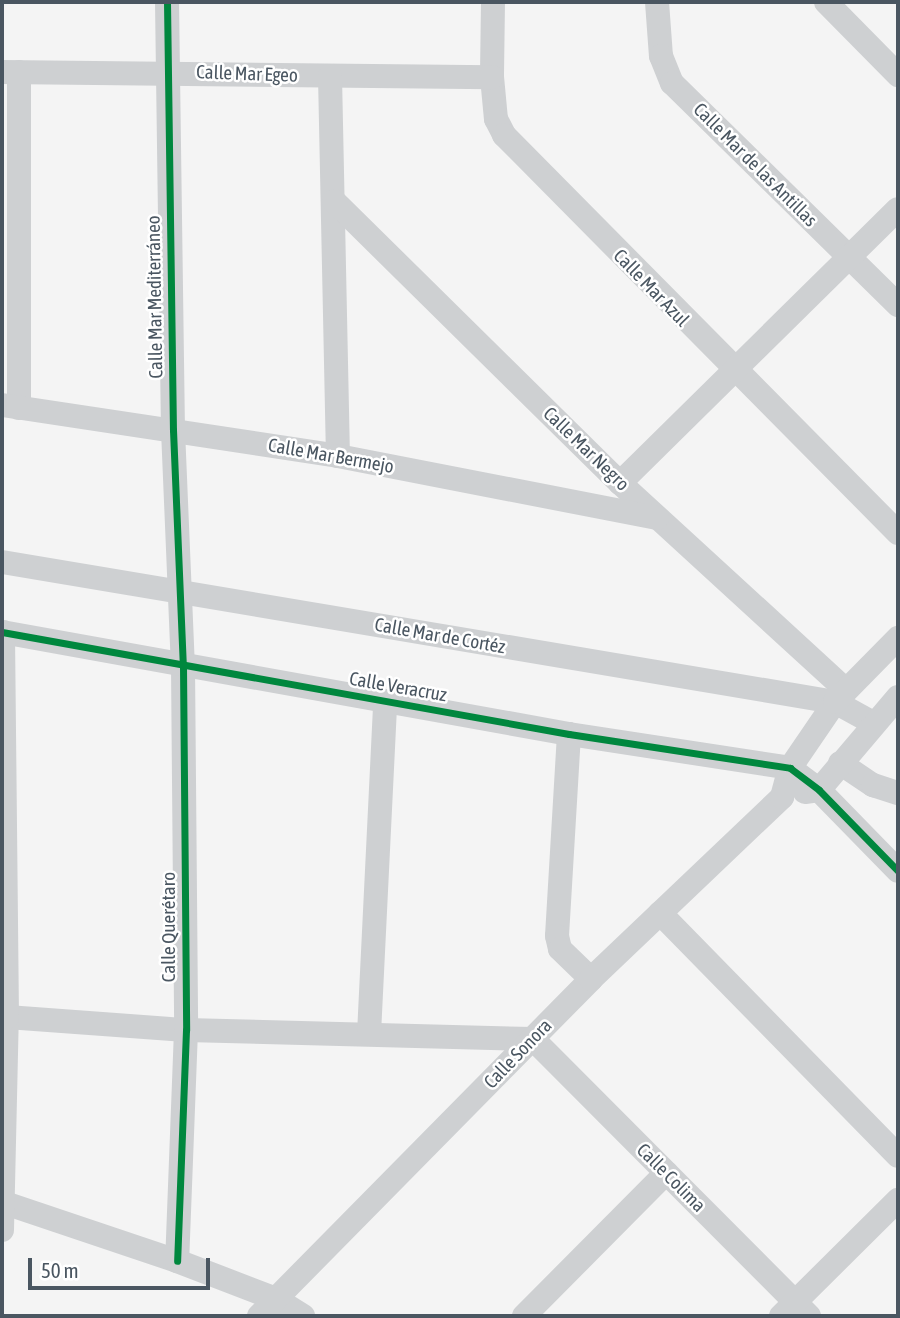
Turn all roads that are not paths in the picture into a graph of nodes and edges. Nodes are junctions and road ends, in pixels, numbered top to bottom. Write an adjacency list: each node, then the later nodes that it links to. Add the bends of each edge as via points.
1 (167, 2): 5 (street, Calle Mar Mediterráneo)
2 (493, 2): 9 (street, Calle Mar Azul)
3 (657, 2): 12 (street, Calle Mar de las Antillas, via 661,56 672,83)
4 (826, 2): 7 (street)
5 (166, 71): 6 (street, Calle Mar Egeo); 8 (street, Calle Mar Egeo); 16 (street, Calle Mar Mediterráneo)
6 (10, 72): 15 (street)
7 (898, 75)
8 (330, 76): 9 (street, Calle Mar Egeo); 10 (street)
9 (492, 77): 14 (street, Calle Mar Azul, via 496,119 512,145)
10 (334, 201): 17 (street); 18 (street, Calle Mar Negro)
11 (898, 209): 12 (street)
12 (850, 258): 13 (street, Calle Mar de las Antillas); 14 (street)
13 (898, 306)
14 (735, 373): 18 (street); 20 (street, Calle Mar Azul)
15 (10, 406): 16 (street, Calle Mar Bermejo)
16 (173, 429): 17 (street, Calle Mar Bermejo); 22 (street, Calle Mar Mediterráneo)
17 (338, 456): 19 (street, Calle Mar Bermejo)
18 (621, 483): 19 (street, Calle Mar Negro)
19 (658, 518): 26 (street, Calle Mar Negro)
20 (898, 533)
21 (2, 562): 22 (street, Calle Mar de Cortéz)
22 (181, 592): 25 (street, Calle Querétaro); 26 (street, Calle Mar de Cortéz)
23 (3, 632): 25 (street, Calle Veracruz); 39 (street)
24 (898, 638): 26 (street)
25 (183, 666): 28 (street, Calle Veracruz); 40 (street, Calle Querétaro)
26 (841, 696): 29 (street, Calle Mar de Cortéz); 32 (street)
27 (898, 698): 29 (street)
28 (385, 701): 30 (street, Calle Veracruz); 41 (street)
29 (873, 723): 31 (street)
30 (569, 734): 32 (street, Calle Veracruz); 38 (street, via 556,936 561,949)
31 (840, 763): 33 (street); 34 (street, via 873,785)
32 (790, 768): 33 (street); 35 (street)
33 (819, 790): 35 (street); 36 (street)
34 (898, 793)
35 (782, 797): 37 (street, Calle Sonora)
36 (898, 871)
37 (660, 913): 38 (street, Calle Sonora); 43 (street)
38 (591, 979): 42 (street, Calle Sonora)
39 (7, 1017): 40 (street); 46 (street)
40 (186, 1030): 41 (street); 48 (street, Calle Querétaro)
41 (369, 1034): 42 (street)
42 (533, 1039): 44 (street, Calle Colima); 49 (street, Calle Sonora)
43 (898, 1156)
44 (666, 1174): 50 (street, Calle Colima); 52 (street)
45 (898, 1200): 50 (street)
46 (3, 1203): 47 (street); 48 (street)
47 (2, 1230)
48 (177, 1261): 49 (street)
49 (267, 1308): 51 (street)
50 (795, 1311)
51 (303, 1316)
52 (524, 1316)

